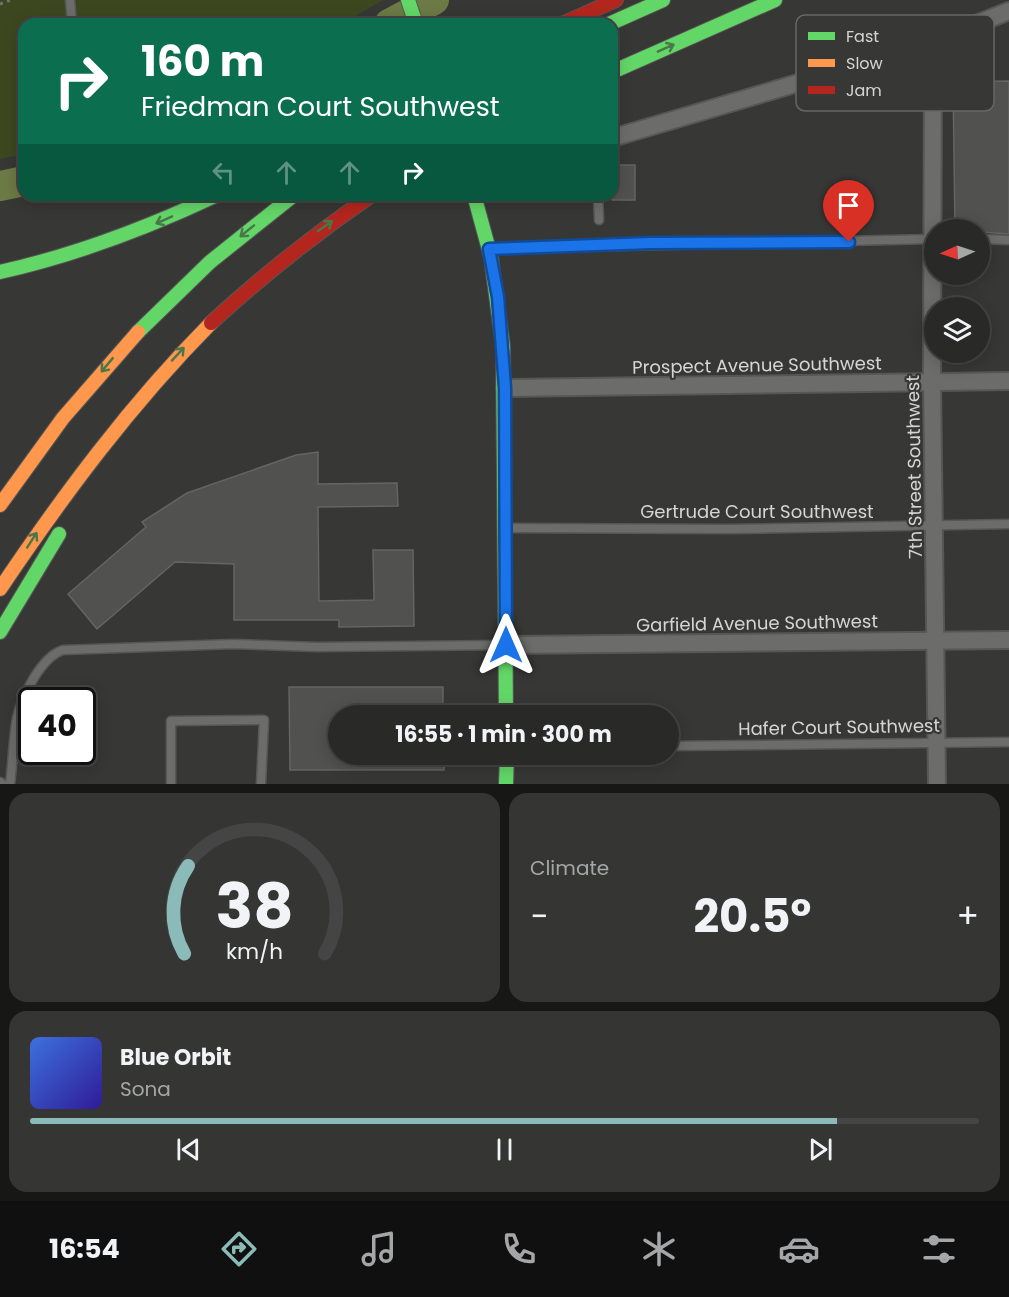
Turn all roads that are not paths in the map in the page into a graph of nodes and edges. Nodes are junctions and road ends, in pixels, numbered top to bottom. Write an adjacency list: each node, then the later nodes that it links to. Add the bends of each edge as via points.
1 (70, 0): 8 (lane)
2 (408, 0): 9 (main road)
3 (616, 0): 10 (main road)
4 (663, 0): 11 (main road)
5 (776, 0): 12 (main road, one-way to 5)
6 (1009, 11): 7 (street)
7 (994, 17)
8 (72, 18)
9 (414, 18)
10 (576, 18)
11 (618, 20)
12 (618, 69)
13 (796, 83): 15 (street)
14 (933, 111): 21 (street, 7th Street Southwest)
15 (618, 136)
16 (203, 201): 27 (main road, one-way to 27, via 85,252)
17 (286, 201): 33 (main road, one-way to 33, via 211,261 148,319 64,416)
18 (363, 201): 32 (main road, one-way to 18, via 162,371 236,297 302,243)
19 (476, 201): 26 (main road)
20 (598, 201): 22 (lane)
21 (933, 219)
22 (599, 220)
23 (924, 239): 26 (lane)
24 (990, 239): 25 (lane)
25 (1009, 240)
26 (489, 249): 31 (main road, via 498,297)
27 (0, 272)
28 (933, 285): 29 (street, 7th Street Southwest)
29 (932, 381): 30 (street, Prospect Avenue Southwest); 31 (street, Prospect Avenue Southwest); 35 (street, 7th Street Southwest)
30 (1009, 381)
31 (505, 388): 36 (main road)
32 (108, 436): 37 (main road, one-way to 32, via 47,516); 38 (main road, via 71,514)
33 (0, 505)
34 (1009, 524): 35 (lane, Gertrude Court Southwest)
35 (935, 525): 36 (lane, Gertrude Court Southwest); 40 (street, 7th Street Southwest)
36 (505, 528): 41 (main road)
37 (0, 589)
38 (0, 632)
39 (1009, 640): 40 (street, Garfield Avenue Southwest)
40 (936, 641): 41 (street, Garfield Avenue Southwest); 43 (street, 7th Street Southwest)
41 (506, 645): 42 (main road); 47 (lane, via 234,644 68,649 43,663 18,717)
42 (506, 705)
43 (937, 742): 44 (lane, Hafer Court Southwest); 45 (lane, Hafer Court Southwest); 51 (street, 7th Street Southwest)
44 (1009, 742)
45 (679, 746)
46 (507, 765): 50 (main road)
47 (10, 784)
48 (171, 784): 49 (lane, via 171,721 264,720)
49 (261, 784)
50 (506, 784)
51 (937, 784)

